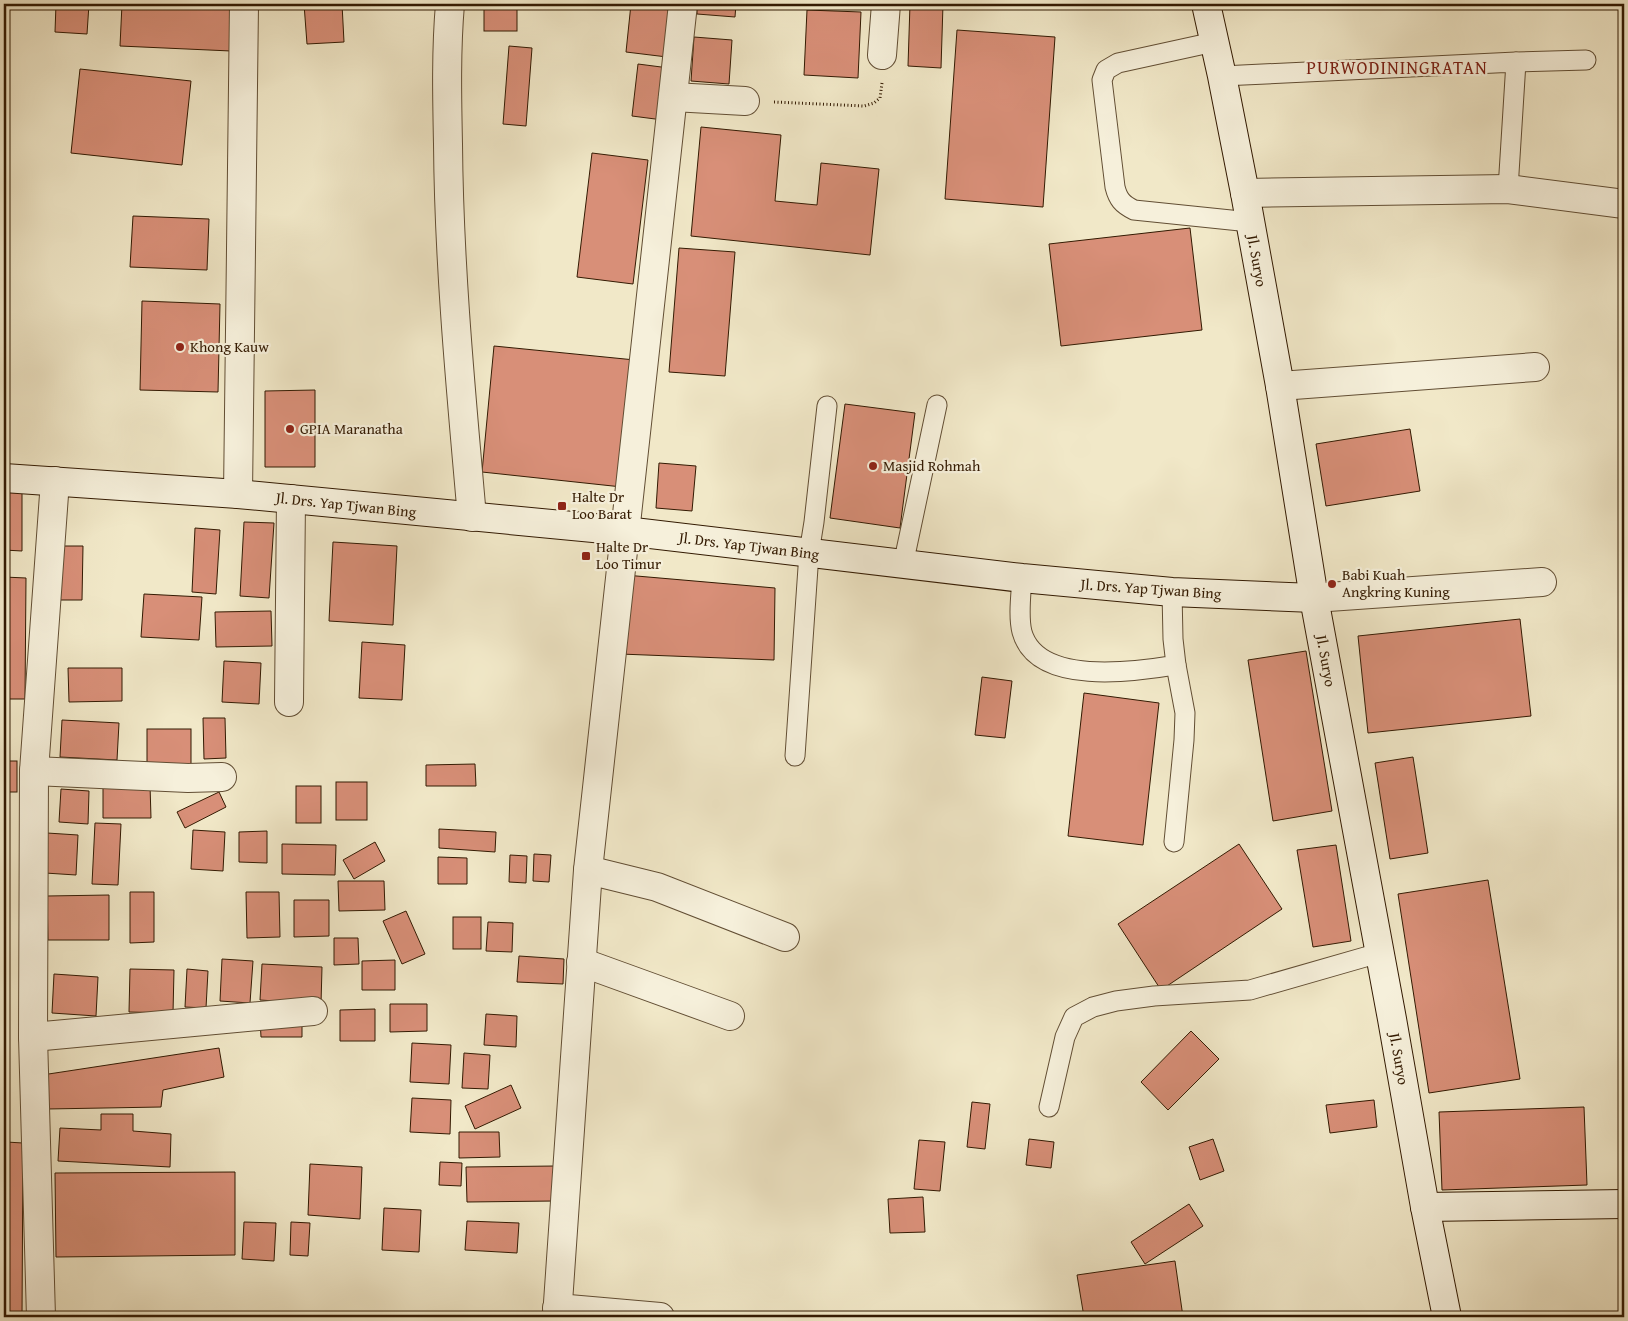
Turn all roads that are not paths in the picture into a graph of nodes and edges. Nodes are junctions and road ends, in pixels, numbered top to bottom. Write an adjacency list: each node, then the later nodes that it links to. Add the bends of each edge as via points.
1 (244, 4): 23 (street)
2 (450, 4): 25 (street, via 448,211 456,346)
3 (683, 4): 11 (street)
4 (886, 4): 7 (street)
5 (1206, 4): 6 (street, Jl. Suryo)
6 (1214, 42): 10 (street, Jl. Suryo); 16 (lane, via 1118,63 1106,70 1102,80 1115,187 1124,205 1134,210)
7 (882, 55)
8 (1586, 60): 9 (lane)
9 (1516, 62): 10 (lane); 13 (lane)
10 (1222, 76): 14 (street, Jl. Suryo)
11 (673, 97): 12 (street); 26 (street)
12 (746, 101)
13 (1508, 189): 14 (street); 15 (street)
14 (1245, 193): 16 (street, Jl. Suryo)
15 (1624, 204)
16 (1250, 222): 18 (street, Jl. Suryo)
17 (1535, 367): 18 (street)
18 (1280, 386): 32 (street, Jl. Suryo)
19 (827, 406): 27 (lane)
20 (937, 406): 28 (lane)
21 (4, 478): 22 (street, Jl. Drs. Yap Tjwan Bing)
22 (55, 481): 23 (street, Jl. Drs. Yap Tjwan Bing); 36 (street)
23 (238, 494): 24 (street, Jl. Drs. Yap Tjwan Bing)
24 (291, 499): 25 (street, Jl. Drs. Yap Tjwan Bing); 34 (street)
25 (472, 517): 26 (street, Jl. Drs. Yap Tjwan Bing)
26 (626, 532): 27 (street, Jl. Drs. Yap Tjwan Bing); 39 (street)
27 (809, 553): 28 (street, Jl. Drs. Yap Tjwan Bing); 35 (lane)
28 (903, 565): 29 (street, Jl. Drs. Yap Tjwan Bing)
29 (1022, 578): 31 (street, Jl. Drs. Yap Tjwan Bing); 33 (lane, via 1022,633 1034,653 1045,662 1065,669 1120,673)
30 (1542, 582): 32 (street, Jl. Drs. Yap Tjwan Bing)
31 (1172, 592): 32 (street, Jl. Drs. Yap Tjwan Bing); 33 (lane)
32 (1314, 598): 41 (street, Jl. Suryo)
33 (1176, 666): 38 (lane, via 1185,713)
34 (288, 702)
35 (795, 756)
36 (34, 771): 37 (street); 45 (street)
37 (222, 777)
38 (1174, 842)
39 (588, 870): 40 (street, via 657,887); 42 (street)
40 (785, 938)
41 (1379, 953): 46 (lane, via 1250,990 1154,996 1093,1007 1074,1017 1068,1030); 48 (street, Jl. Suryo)
42 (581, 962): 44 (street); 49 (street)
43 (313, 1011): 45 (street)
44 (730, 1016)
45 (33, 1037): 50 (street)
46 (1049, 1107)
47 (1624, 1204): 48 (street)
48 (1425, 1207): 52 (street, Jl. Suryo)
49 (557, 1313): 51 (street)
50 (41, 1317)
51 (660, 1317)
52 (1448, 1317)

